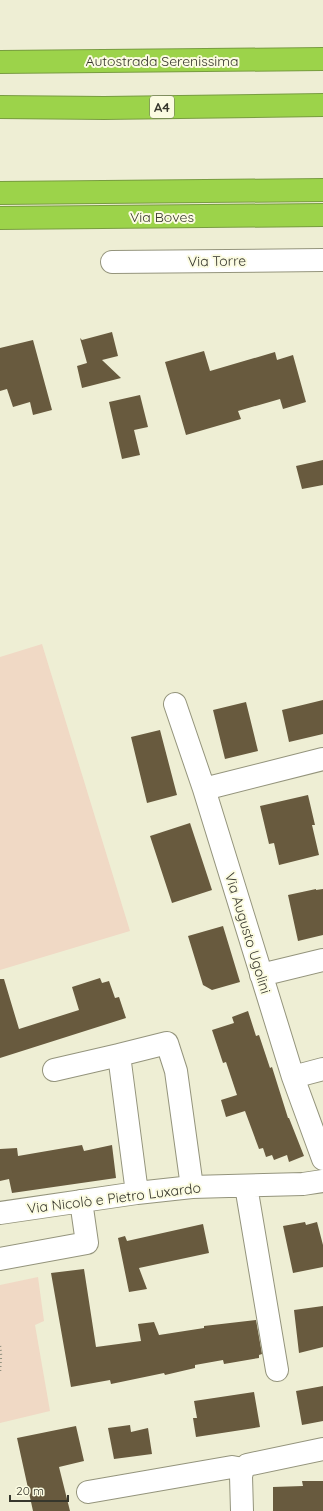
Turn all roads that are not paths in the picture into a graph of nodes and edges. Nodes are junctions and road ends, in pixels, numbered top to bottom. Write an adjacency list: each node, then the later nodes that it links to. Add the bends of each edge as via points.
1 (323, 60): 2 (highway, Autostrada Serenissima)
2 (0, 62)
3 (323, 105): 4 (highway, A4)
4 (0, 107)
5 (323, 190): 6 (highway, Via Boves)
6 (0, 193)
7 (323, 215): 8 (highway, Via Boves)
8 (0, 218)
9 (323, 260): 10 (street, Via Torre)
10 (112, 262)
11 (175, 704): 13 (street, Via Augusto Ugolini)
12 (323, 759): 13 (street)
13 (204, 789): 15 (street, Via Augusto Ugolini)
14 (323, 960): 15 (street)
15 (261, 975): 19 (street, Via Augusto Ugolini)
16 (119, 1055): 18 (street); 23 (street, via 167,1043 176,1071); 24 (street)
17 (323, 1069): 19 (street)
18 (54, 1070)
19 (293, 1077): 20 (street, Via Augusto Ugolini)
20 (323, 1159)
21 (323, 1181): 22 (street, Via Nicolò e Pietro Luxardo)
22 (246, 1186): 23 (street, Via Nicolò e Pietro Luxardo); 28 (street)
23 (192, 1187): 24 (street, Via Nicolò e Pietro Luxardo)
24 (137, 1193): 25 (street, Via Nicolò e Pietro Luxardo)
25 (81, 1201): 26 (street, Via Nicolò e Pietro Luxardo); 27 (street, via 87,1243)
26 (0, 1213)
27 (0, 1258)
28 (277, 1370)
29 (323, 1449): 30 (street, via 255,1462)
30 (243, 1469): 31 (street, via 232,1467); 32 (street, via 240,1482)
31 (88, 1492)
32 (242, 1511)

